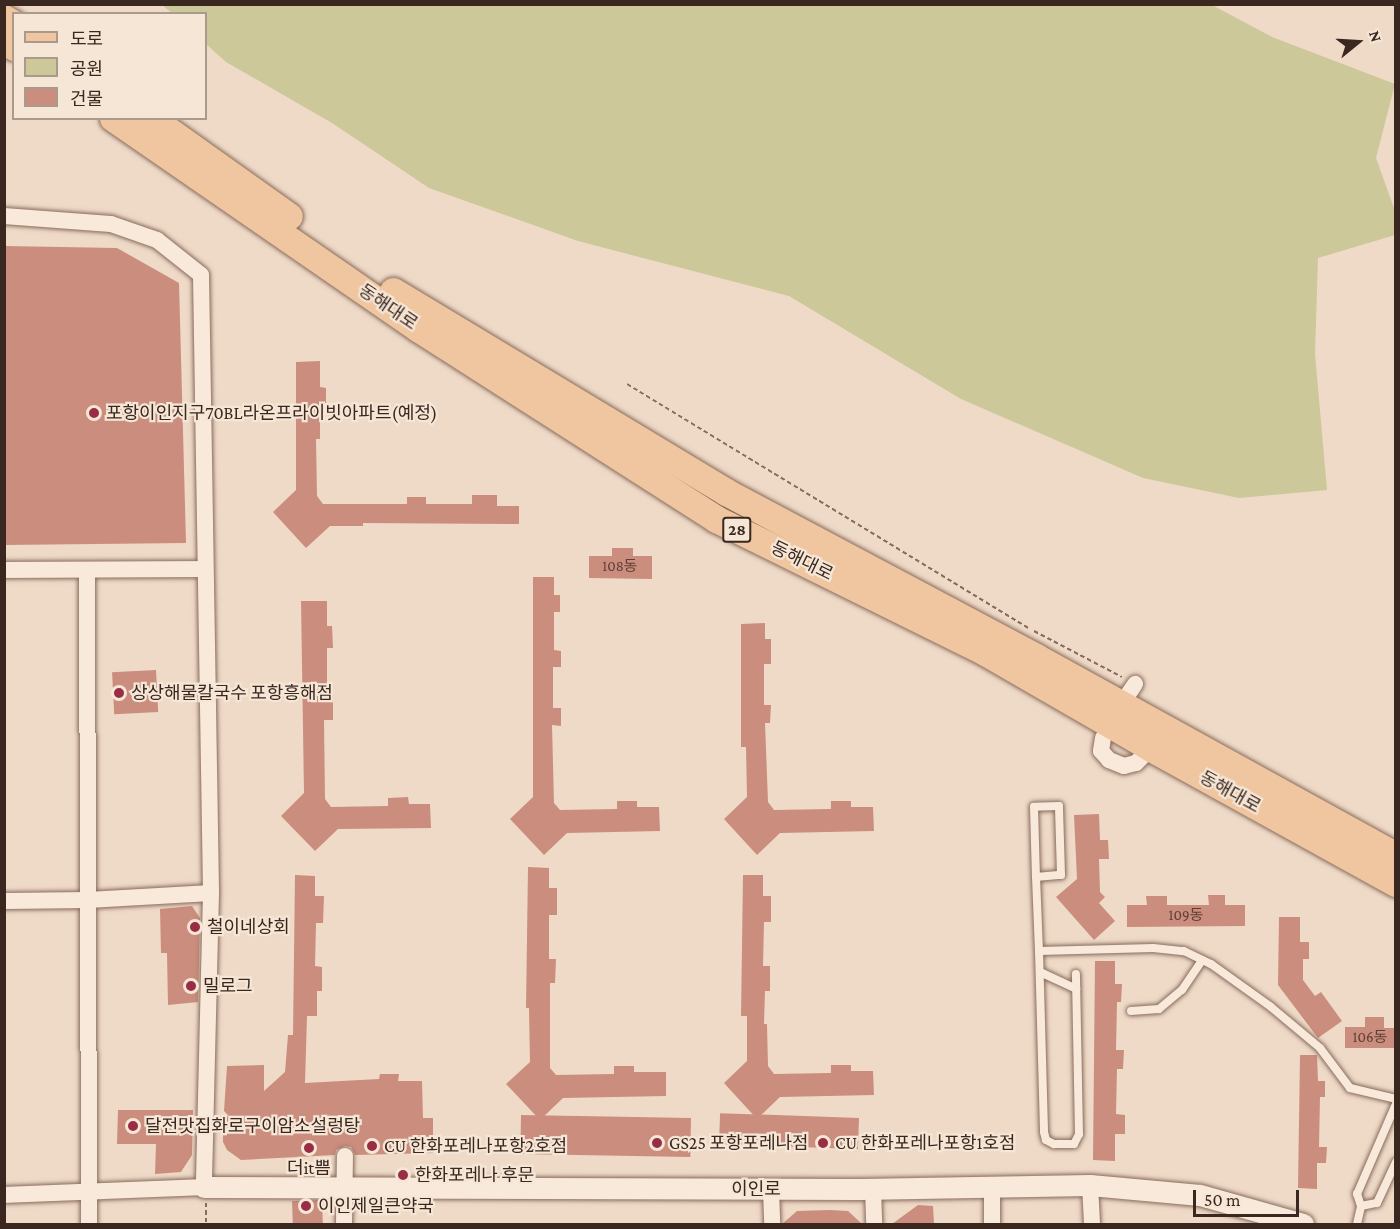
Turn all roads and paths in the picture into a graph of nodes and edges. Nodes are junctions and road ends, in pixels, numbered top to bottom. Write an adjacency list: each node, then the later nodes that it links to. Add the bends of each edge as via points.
1 (116, 120): 10 (main road, 동해대로 / 28, via 419,329 716,519 985,652)
2 (154, 120): 11 (main road, via 390,289 726,492)
3 (4, 216): 5 (street, via 111,224 157,240 201,275)
4 (627, 384): 8 (path)
5 (204, 569): 7 (street); 14 (street)
6 (4, 570): 7 (street)
7 (87, 571): 15 (street)
8 (1132, 688)
9 (1103, 738): 10 (street, via 1101,751 1109,760 1124,766 1136,763)
10 (1151, 748): 13 (main road, 동해대로 / 28)
11 (1395, 855)
12 (1036, 877): 12 (lane, via 1061,875 1059,806 1034,807); 17 (lane)
13 (1395, 884)
14 (211, 892): 15 (street); 34 (street)
15 (88, 900): 16 (street); 33 (street)
16 (4, 901)
17 (1040, 951): 18 (lane, via 1153,948 1184,951); 19 (lane)
18 (1202, 960): 22 (lane, via 1182,990 1159,1009); 23 (lane, via 1271,1007 1320,1048 1350,1088)
19 (1040, 972): 21 (lane); 21 (lane, via 1044,1132 1046,1140 1054,1144 1074,1144 1079,1134)
20 (1076, 974): 21 (lane)
21 (1076, 989)
22 (1131, 1011)
23 (1395, 1099)
24 (1395, 1104): 36 (lane, via 1357,1194)
25 (345, 1156): 29 (street)
26 (1395, 1162): 27 (lane)
27 (1393, 1176): 36 (lane, via 1377,1203)
28 (1090, 1185): 30 (street, 이인로); 43 (street); 44 (street, 이인로, via 1200,1195)
29 (345, 1186): 31 (street, 이인로); 34 (street, 이인로); 39 (street)
30 (992, 1187): 32 (street, 이인로); 42 (street)
31 (771, 1189): 32 (street, 이인로); 40 (street)
32 (873, 1189): 41 (street)
33 (89, 1192): 34 (street); 35 (street); 37 (street)
34 (205, 1192): 38 (path)
35 (4, 1195)
36 (1361, 1206): 45 (lane)
37 (89, 1224)
38 (207, 1224)
39 (344, 1224)
40 (772, 1224)
41 (874, 1224)
42 (992, 1224)
43 (1092, 1224)
44 (1303, 1224)
45 (1357, 1224)

